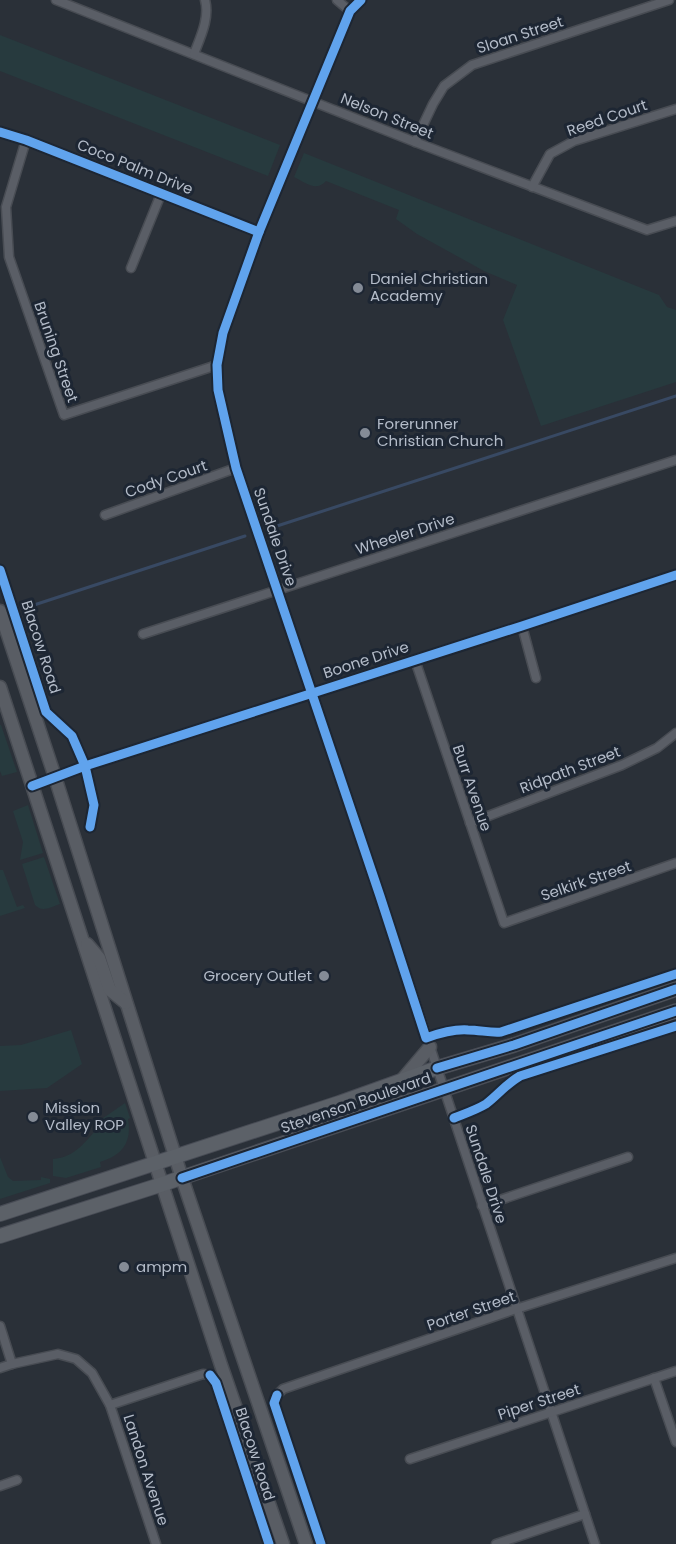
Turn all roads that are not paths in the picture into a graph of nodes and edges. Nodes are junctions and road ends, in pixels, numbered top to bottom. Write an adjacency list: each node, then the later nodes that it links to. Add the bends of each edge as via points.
1 (56, 0): 7 (street, Nelson Street)
2 (205, 0): 7 (street, via 204,30)
3 (338, 0): 6 (street)
4 (362, 0): 6 (street, Sundale Drive)
5 (669, 0): 12 (street, Sloan Street, via 472,65 444,86)
6 (350, 11): 8 (street, Sundale Drive)
7 (194, 54): 8 (street, Nelson Street)
8 (312, 101): 12 (street, Nelson Street); 16 (street, Sundale Drive)
9 (676, 109): 13 (street, Reed Court, via 574,141 550,154)
10 (0, 132): 11 (street, Coco Palm Drive)
11 (26, 140): 14 (street, Coco Palm Drive); 18 (street, Bruning Street, via 6,207 9,257 64,416)
12 (415, 142): 13 (street, Nelson Street)
13 (532, 187): 15 (street, Nelson Street, via 647,230)
14 (161, 194): 16 (street, Coco Palm Drive); 17 (street)
15 (676, 221)
16 (259, 232): 18 (street, Sundale Drive, via 223,333)
17 (131, 268)
18 (217, 365): 20 (street, Sundale Drive, via 218,390)
19 (676, 460): 24 (street, Wheeler Drive)
20 (236, 468): 21 (street, Cody Court); 24 (street, Sundale Drive)
21 (105, 514)
22 (0, 570): 33 (street, Blacow Road, via 46,712 72,736)
23 (676, 575): 26 (street, Boone Drive)
24 (278, 590): 27 (street, Wheeler Drive); 31 (street, Sundale Drive)
25 (0, 611): 34 (main road, Blacow Road)
26 (522, 626): 28 (street, Boone Drive); 29 (street)
27 (143, 634)
28 (415, 660): 31 (street, Boone Drive); 36 (street, Burr Avenue)
29 (536, 678)
30 (0, 687): 35 (main road, Blacow Road)
31 (311, 694): 33 (street, Boone Drive); 46 (street, Sundale Drive)
32 (676, 733): 36 (street, Ridpath Street, via 657,748 622,765)
33 (85, 766): 34 (street, Boone Drive); 37 (street, Blacow Road, via 94,805)
34 (55, 777): 35 (street, Boone Drive); 43 (main road, Blacow Road)
35 (32, 786): 40 (main road, Blacow Road)
36 (470, 824): 39 (street, Burr Avenue)
37 (90, 827)
38 (676, 863): 39 (street, Selkirk Street)
39 (504, 923)
40 (82, 939): 43 (main road, via 99,958 110,990); 53 (main road, Blacow Road)
41 (676, 974): 46 (street, via 501,1032 454,1030 438,1033)
42 (676, 989): 47 (main road, Stevenson Boulevard)
43 (127, 1004): 51 (main road, Blacow Road)
44 (676, 1011): 49 (main road, Stevenson Boulevard)
45 (676, 1026): 50 (street, via 520,1076 484,1106)
46 (428, 1042): 47 (street, Sundale Drive); 48 (main road)
47 (437, 1068): 48 (main road, Stevenson Boulevard); 49 (street, Sundale Drive)
48 (402, 1080): 51 (main road, Stevenson Boulevard)
49 (444, 1089): 50 (street, Sundale Drive); 54 (main road, Stevenson Boulevard)
50 (454, 1118): 56 (street, Sundale Drive)
51 (175, 1156): 53 (main road, Stevenson Boulevard); 54 (main road, Blacow Road)
52 (628, 1157): 56 (street)
53 (156, 1162): 55 (main road, Blacow Road); 57 (main road, Stevenson Boulevard)
54 (182, 1178): 55 (main road, Stevenson Boulevard); 76 (main road, Blacow Road)
55 (163, 1184): 58 (main road, Stevenson Boulevard); 75 (main road, Blacow Road)
56 (482, 1206): 60 (street, Sundale Drive)
57 (0, 1214)
58 (0, 1236)
59 (676, 1258): 60 (street, Porter Street)
60 (516, 1309): 67 (street, Sundale Drive); 77 (street, Porter Street, via 283,1389 277,1395 274,1403)
61 (0, 1326): 62 (street)
62 (12, 1364): 63 (street, Landon Avenue); 66 (street, Landon Avenue, via 58,1354 76,1359 92,1373)
63 (0, 1368)
64 (676, 1371): 65 (street, Piper Street)
65 (654, 1378): 67 (street, Piper Street); 68 (street)
66 (110, 1405): 73 (street, Landon Avenue); 74 (street, Blacow Road, via 210,1375 216,1383)
67 (551, 1412): 69 (street, Piper Street); 72 (street, Sundale Drive)
68 (676, 1442)
69 (410, 1460)
70 (17, 1480): 71 (street)
71 (0, 1486)
72 (585, 1514): 78 (street); 79 (street, Sundale Drive)
73 (156, 1544)
74 (268, 1544)
75 (283, 1544)
76 (306, 1544)
77 (321, 1544)
78 (496, 1544)
79 (595, 1544)

